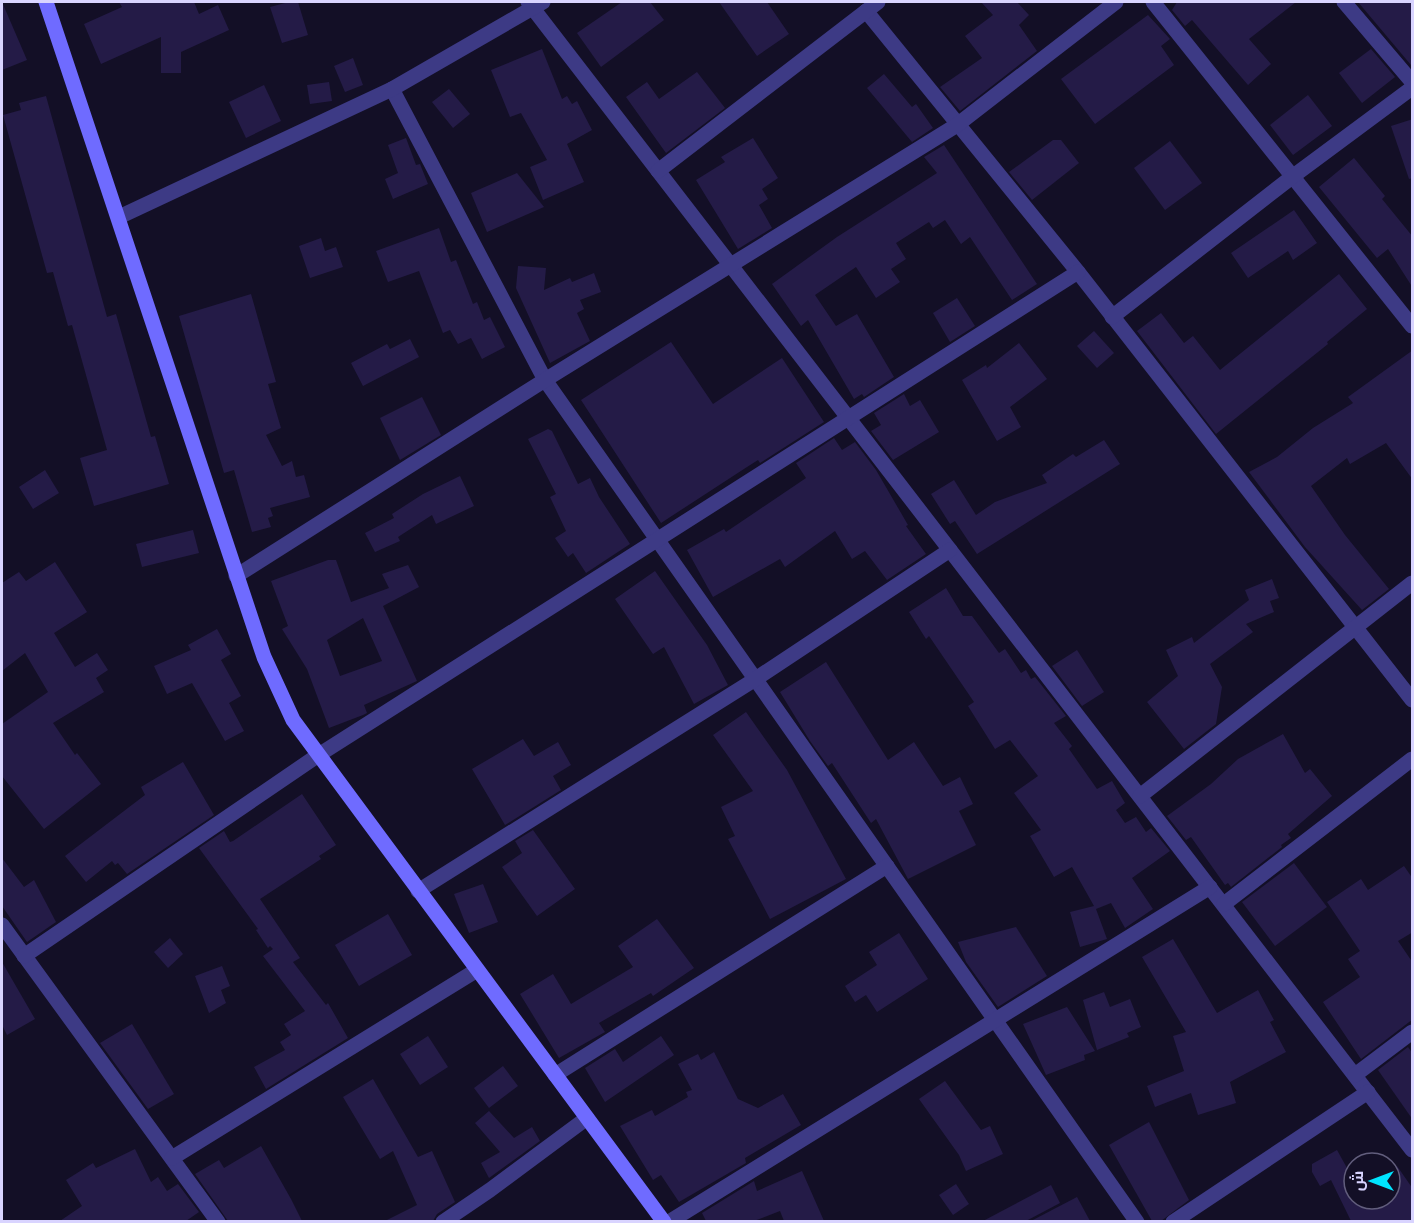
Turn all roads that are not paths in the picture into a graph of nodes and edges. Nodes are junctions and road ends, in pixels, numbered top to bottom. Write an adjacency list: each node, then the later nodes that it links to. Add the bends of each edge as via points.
1 (46, 2): 13 (street)
2 (1116, 2): 10 (street)
3 (1154, 2): 12 (street)
4 (1344, 2): 7 (street)
5 (534, 4): 9 (street); 11 (street)
6 (872, 6): 10 (street); 11 (street)
7 (1413, 82)
8 (1413, 88): 12 (street)
9 (392, 89): 13 (street); 18 (street)
10 (957, 125): 14 (street); 15 (street)
11 (658, 171): 14 (street)
12 (1292, 177): 16 (street); 17 (street)
13 (119, 217): 22 (street)
14 (731, 265): 18 (street); 19 (street)
15 (1077, 272): 16 (street); 19 (street)
16 (1112, 317): 24 (street)
17 (1413, 326)
18 (545, 380): 20 (street); 22 (street)
19 (848, 417): 20 (street); 21 (street)
20 (658, 539): 25 (street); 27 (street)
21 (950, 550): 25 (street); 29 (street)
22 (236, 576): 27 (street, via 264,657 293,720)
23 (1413, 583): 24 (street)
24 (1356, 628): 26 (street); 29 (street)
25 (754, 680): 30 (street); 32 (street)
26 (1413, 700)
27 (317, 756): 32 (street); 35 (street)
28 (1413, 759): 33 (street)
29 (1140, 796): 31 (street)
30 (887, 866): 37 (street); 39 (street)
31 (1210, 887): 33 (street); 37 (street)
32 (418, 891): 36 (street)
33 (1224, 904): 40 (street)
34 (2, 925): 35 (street)
35 (24, 956): 44 (street)
36 (477, 970): 39 (street); 44 (street)
37 (996, 1018): 48 (street); 49 (street)
38 (1413, 1032): 40 (street)
39 (555, 1075): 42 (street)
40 (1355, 1075): 41 (street)
41 (1368, 1092): 43 (street); 50 (street)
42 (587, 1118): 46 (street); 47 (street)
43 (1413, 1149)
44 (172, 1158): 45 (street)
45 (218, 1221)
46 (443, 1221)
47 (664, 1221)
48 (669, 1221)
49 (1137, 1221)
50 (1173, 1221)

